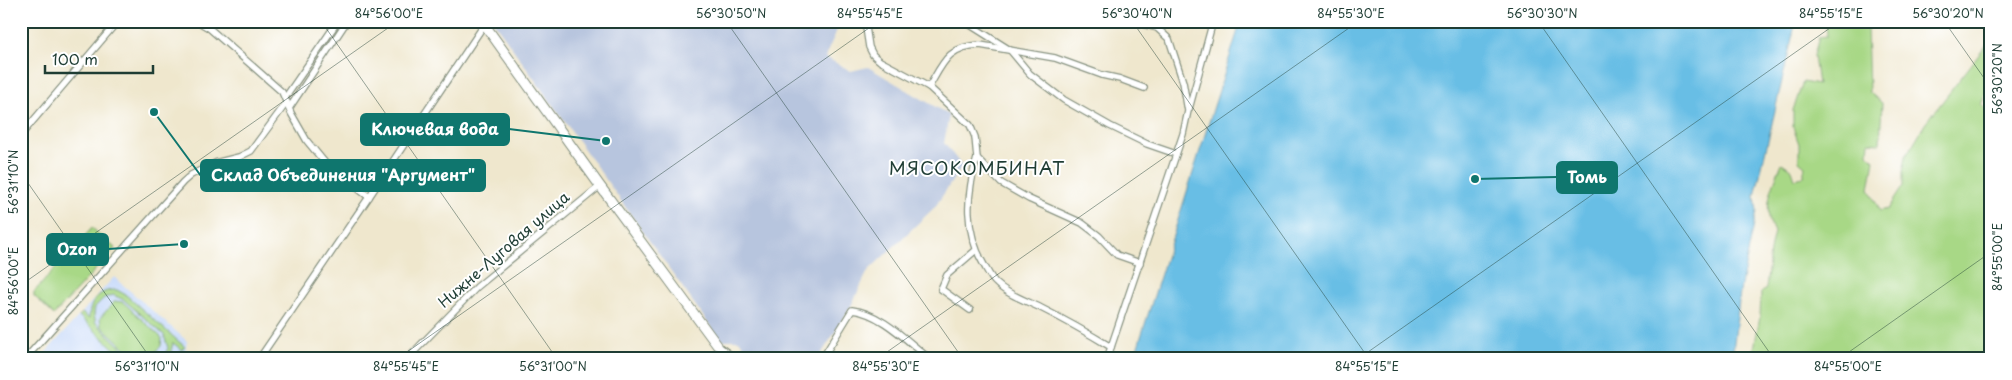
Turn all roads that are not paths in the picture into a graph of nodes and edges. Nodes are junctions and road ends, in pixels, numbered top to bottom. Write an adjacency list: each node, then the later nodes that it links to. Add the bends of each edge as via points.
1 (118, 21): 15 (street)
2 (197, 21): 13 (street, via 268,78)
3 (338, 21): 13 (street)
4 (347, 21): 13 (street)
5 (865, 21): 11 (street, via 873,55)
6 (964, 21): 10 (street)
7 (1130, 21): 14 (street, via 1157,28 1169,39 1183,82)
8 (1213, 21): 14 (street)
9 (483, 23): 18 (street); 19 (street)
10 (1010, 50): 11 (street, via 980,46 957,48 947,57); 12 (street, via 1055,58); 16 (street, via 1030,74 1064,100 1147,144)
11 (929, 87): 17 (street, via 970,125 975,137)
12 (1144, 88)
13 (288, 102): 19 (street, via 307,141 326,164); 25 (street, via 251,151 215,163 183,182)
14 (1188, 111): 16 (street)
15 (21, 135)
16 (1176, 154): 21 (street)
17 (976, 158): 20 (street, via 968,202); 21 (street, via 1001,183 1029,200 1082,223 1118,255)
18 (600, 186): 23 (street); 27 (street, Нижне-Луговая улица, via 477,287)
19 (369, 197): 26 (street)
20 (976, 250): 22 (street, via 947,275 941,289); 24 (street, via 999,286)
21 (1140, 263): 24 (street)
22 (970, 310)
23 (717, 344): 28 (street); 29 (street)
24 (1111, 347): 32 (street)
25 (24, 359)
26 (259, 359)
27 (407, 359)
28 (724, 359)
29 (736, 359)
30 (822, 359): 31 (street, via 852,310 863,311 880,321)
31 (930, 359)
32 (1107, 359)

